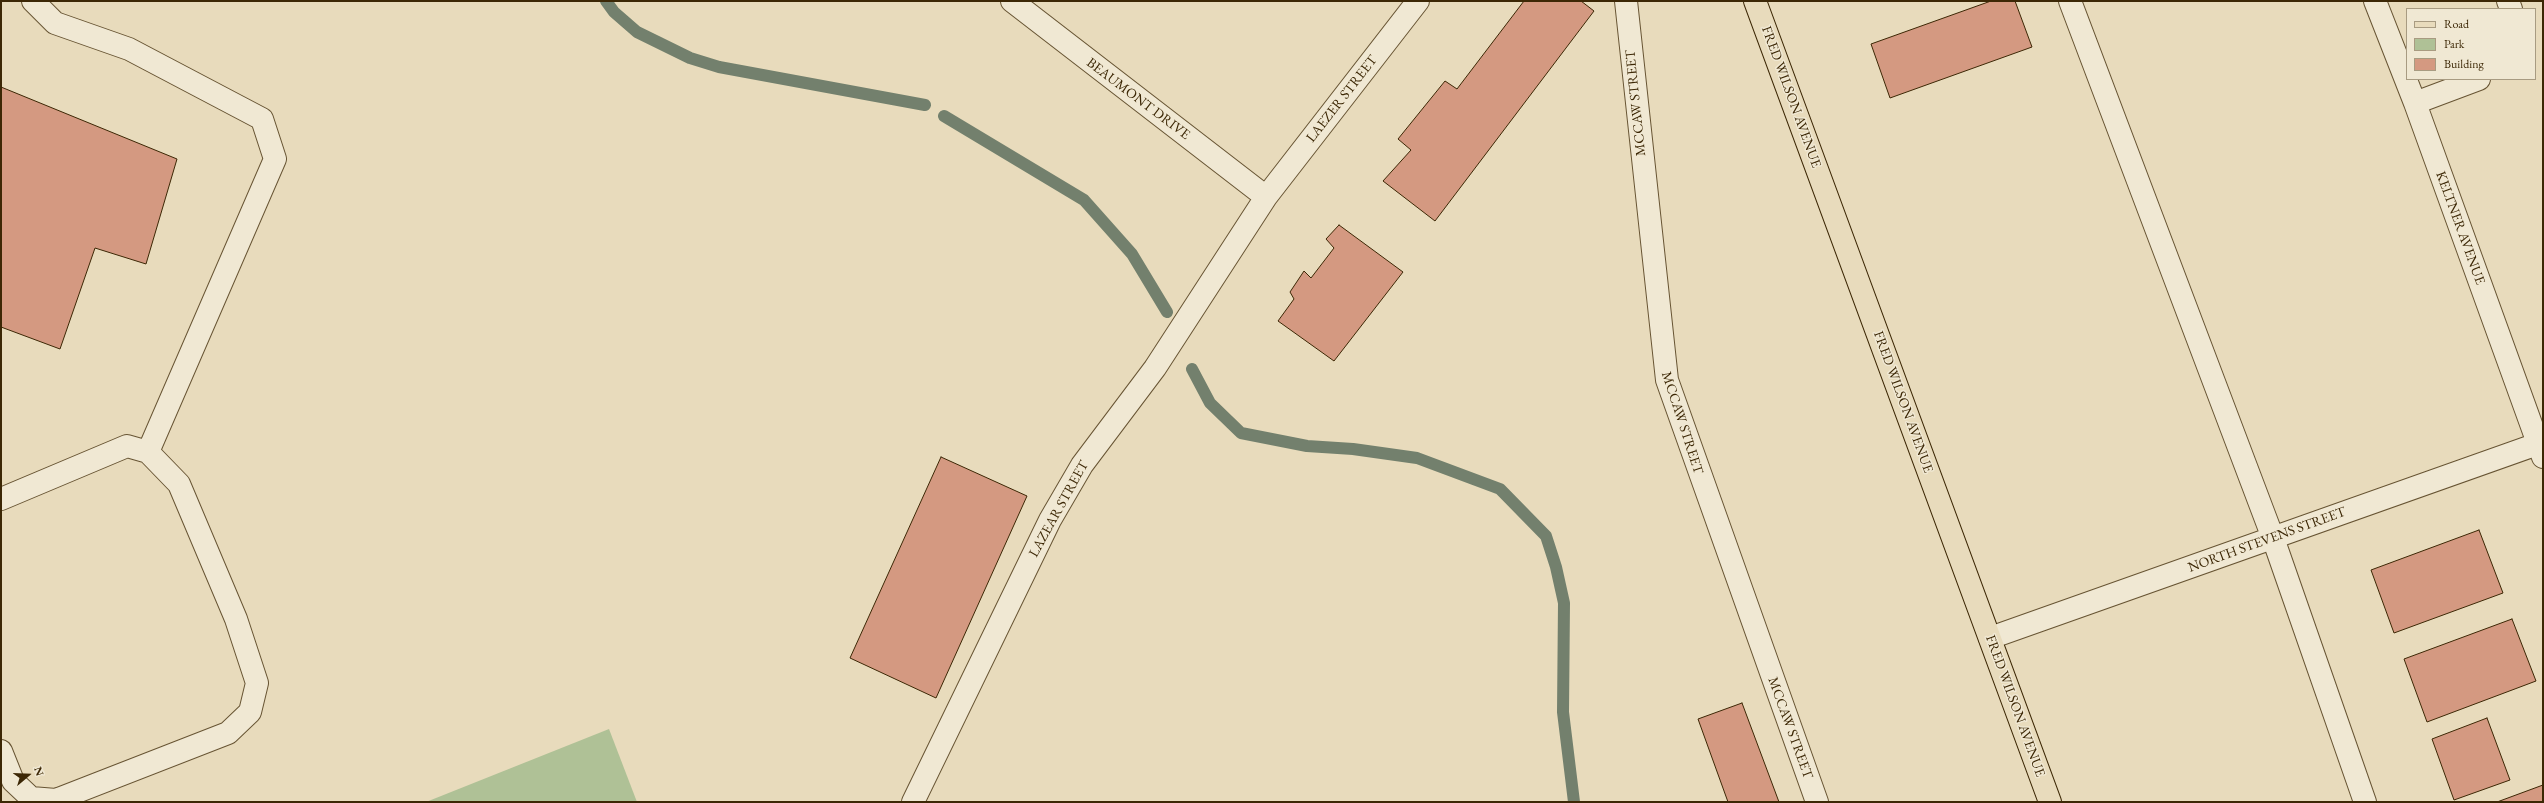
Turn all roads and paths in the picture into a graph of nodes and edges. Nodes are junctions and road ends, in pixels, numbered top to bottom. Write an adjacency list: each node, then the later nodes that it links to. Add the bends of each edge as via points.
1 (33, 1): 12 (street, via 55,23 129,49 262,119 274,159)
2 (1012, 1): 10 (street, BEAUMONT DRIVE)
3 (1418, 1): 10 (street, LAEZER STREET)
4 (1626, 1): 18 (street, MCCAW STREET, via 1666,380)
5 (1755, 1): 15 (main road, FRED WILSON AVENUE)
6 (2070, 1): 14 (street)
7 (2375, 1): 9 (street, KELTNER AVENUE)
8 (2476, 80): 9 (street)
9 (2415, 103): 11 (street, KELTNER AVENUE)
10 (1266, 196): 17 (street, LAZEAR STREET, via 1155,368 1082,465 1065,492)
11 (2541, 448): 14 (street, NORTH STEVENS STREET)
12 (148, 452): 13 (street, via 127,446); 16 (street, via 179,484 236,619 257,683 250,712 228,733 56,800 31,798 13,781)
13 (1, 499)
14 (2273, 538): 15 (street, NORTH STEVENS STREET); 20 (street)
15 (1990, 638): 19 (main road, FRED WILSON AVENUE)
16 (1, 751)
17 (913, 802)
18 (1817, 802)
19 (2050, 802)
20 (2365, 802)

